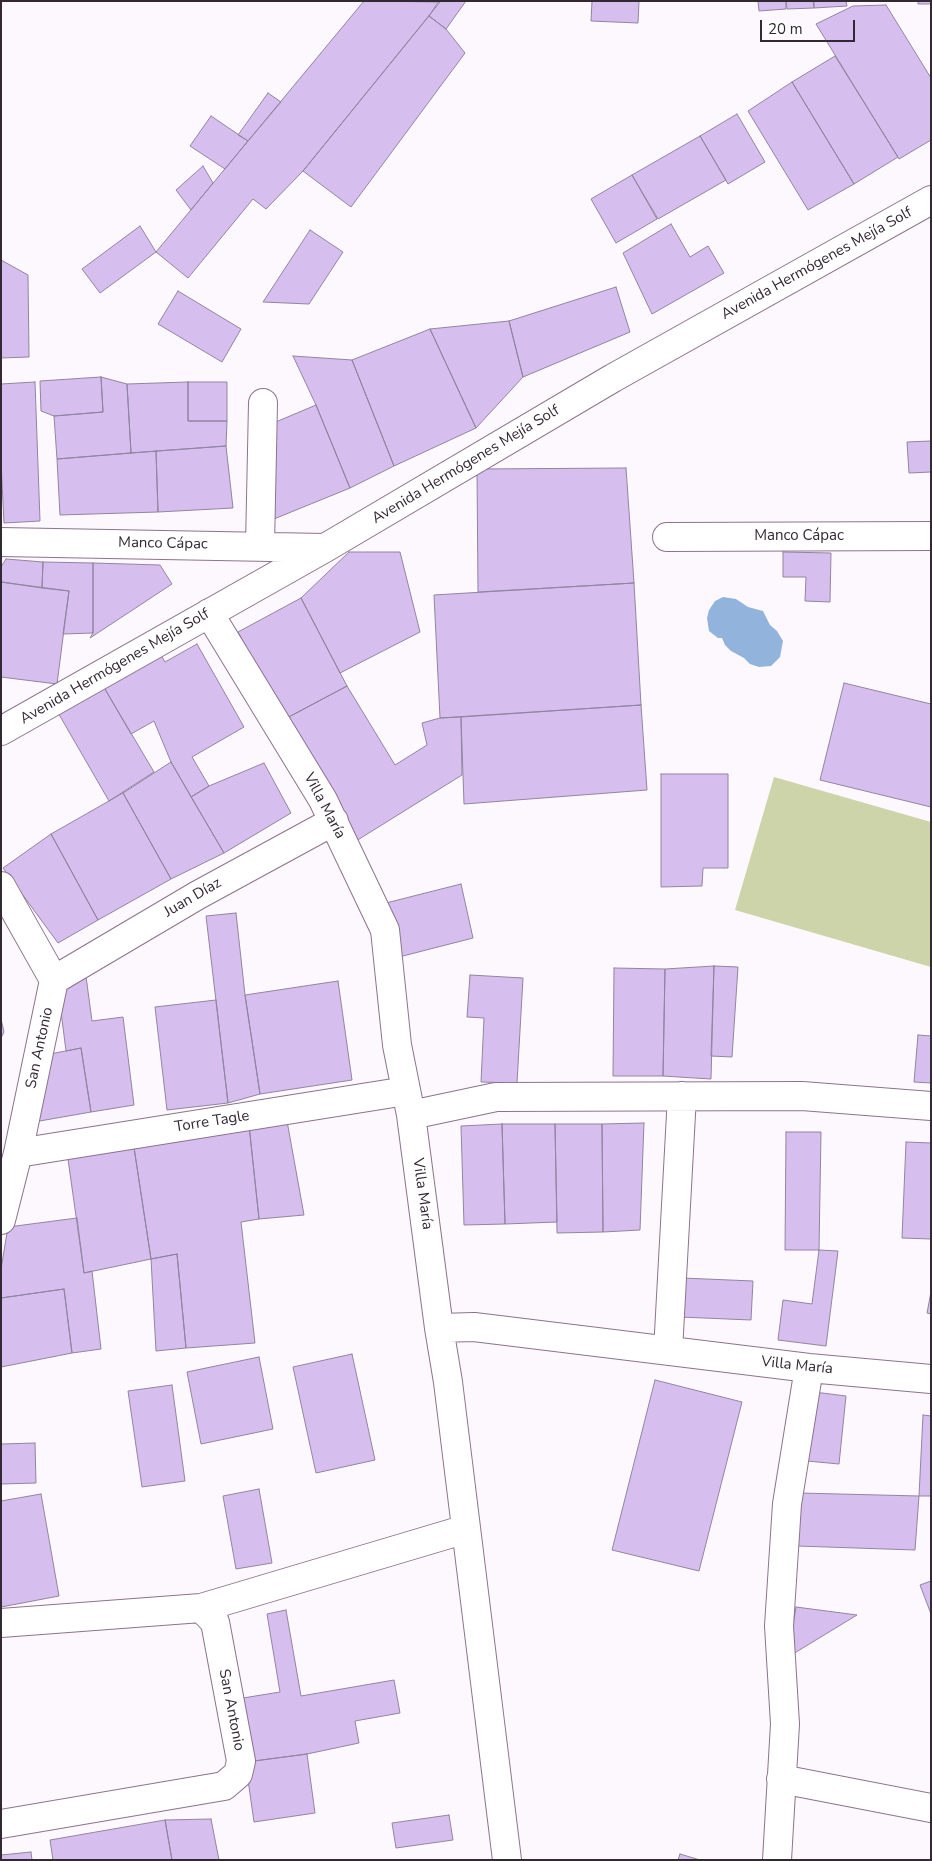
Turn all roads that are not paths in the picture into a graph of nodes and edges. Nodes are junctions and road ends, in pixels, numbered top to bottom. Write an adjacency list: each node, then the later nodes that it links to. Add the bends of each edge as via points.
1 (931, 200): 7 (street, Avenida Hermógenes Mejía Solf, via 613,378)
2 (263, 403): 6 (street)
3 (931, 536): 4 (street, Manco Cápac)
4 (667, 537)
5 (1, 542): 6 (street, Manco Cápac)
6 (260, 546): 7 (street, Manco Cápac)
7 (325, 548): 8 (street, Avenida Hermógenes Mejía Solf)
8 (210, 613): 9 (street, Avenida Hermógenes Mejía Solf); 10 (street, Villa María)
9 (1, 731)
10 (334, 821): 12 (street, Juan Díaz, via 198,895); 14 (street, Villa María, via 385,930 397,1045)
11 (1, 886): 12 (street)
12 (54, 980): 16 (street, San Antonio)
13 (682, 1096): 14 (street, Torre Tagle, via 496,1097); 15 (street, Torre Tagle, via 802,1096); 19 (street)
14 (408, 1103): 16 (street, Torre Tagle); 18 (street, Villa María)
15 (931, 1106)
16 (18, 1153): 17 (street, San Antonio)
17 (1, 1220)
18 (439, 1328): 19 (street, Villa María, via 474,1327); 22 (street)
19 (668, 1351): 20 (street, Villa María)
20 (808, 1368): 21 (street, Villa María); 25 (street, via 786,1504 779,1626 785,1724)
21 (931, 1379)
22 (466, 1529): 23 (street); 28 (street)
23 (201, 1608): 24 (street); 27 (street, San Antonio, via 215,1622 241,1761 238,1774 224,1786)
24 (1, 1623)
25 (781, 1779): 26 (street); 29 (street)
26 (931, 1808)
27 (1, 1824)
28 (507, 1860)
29 (777, 1860)

